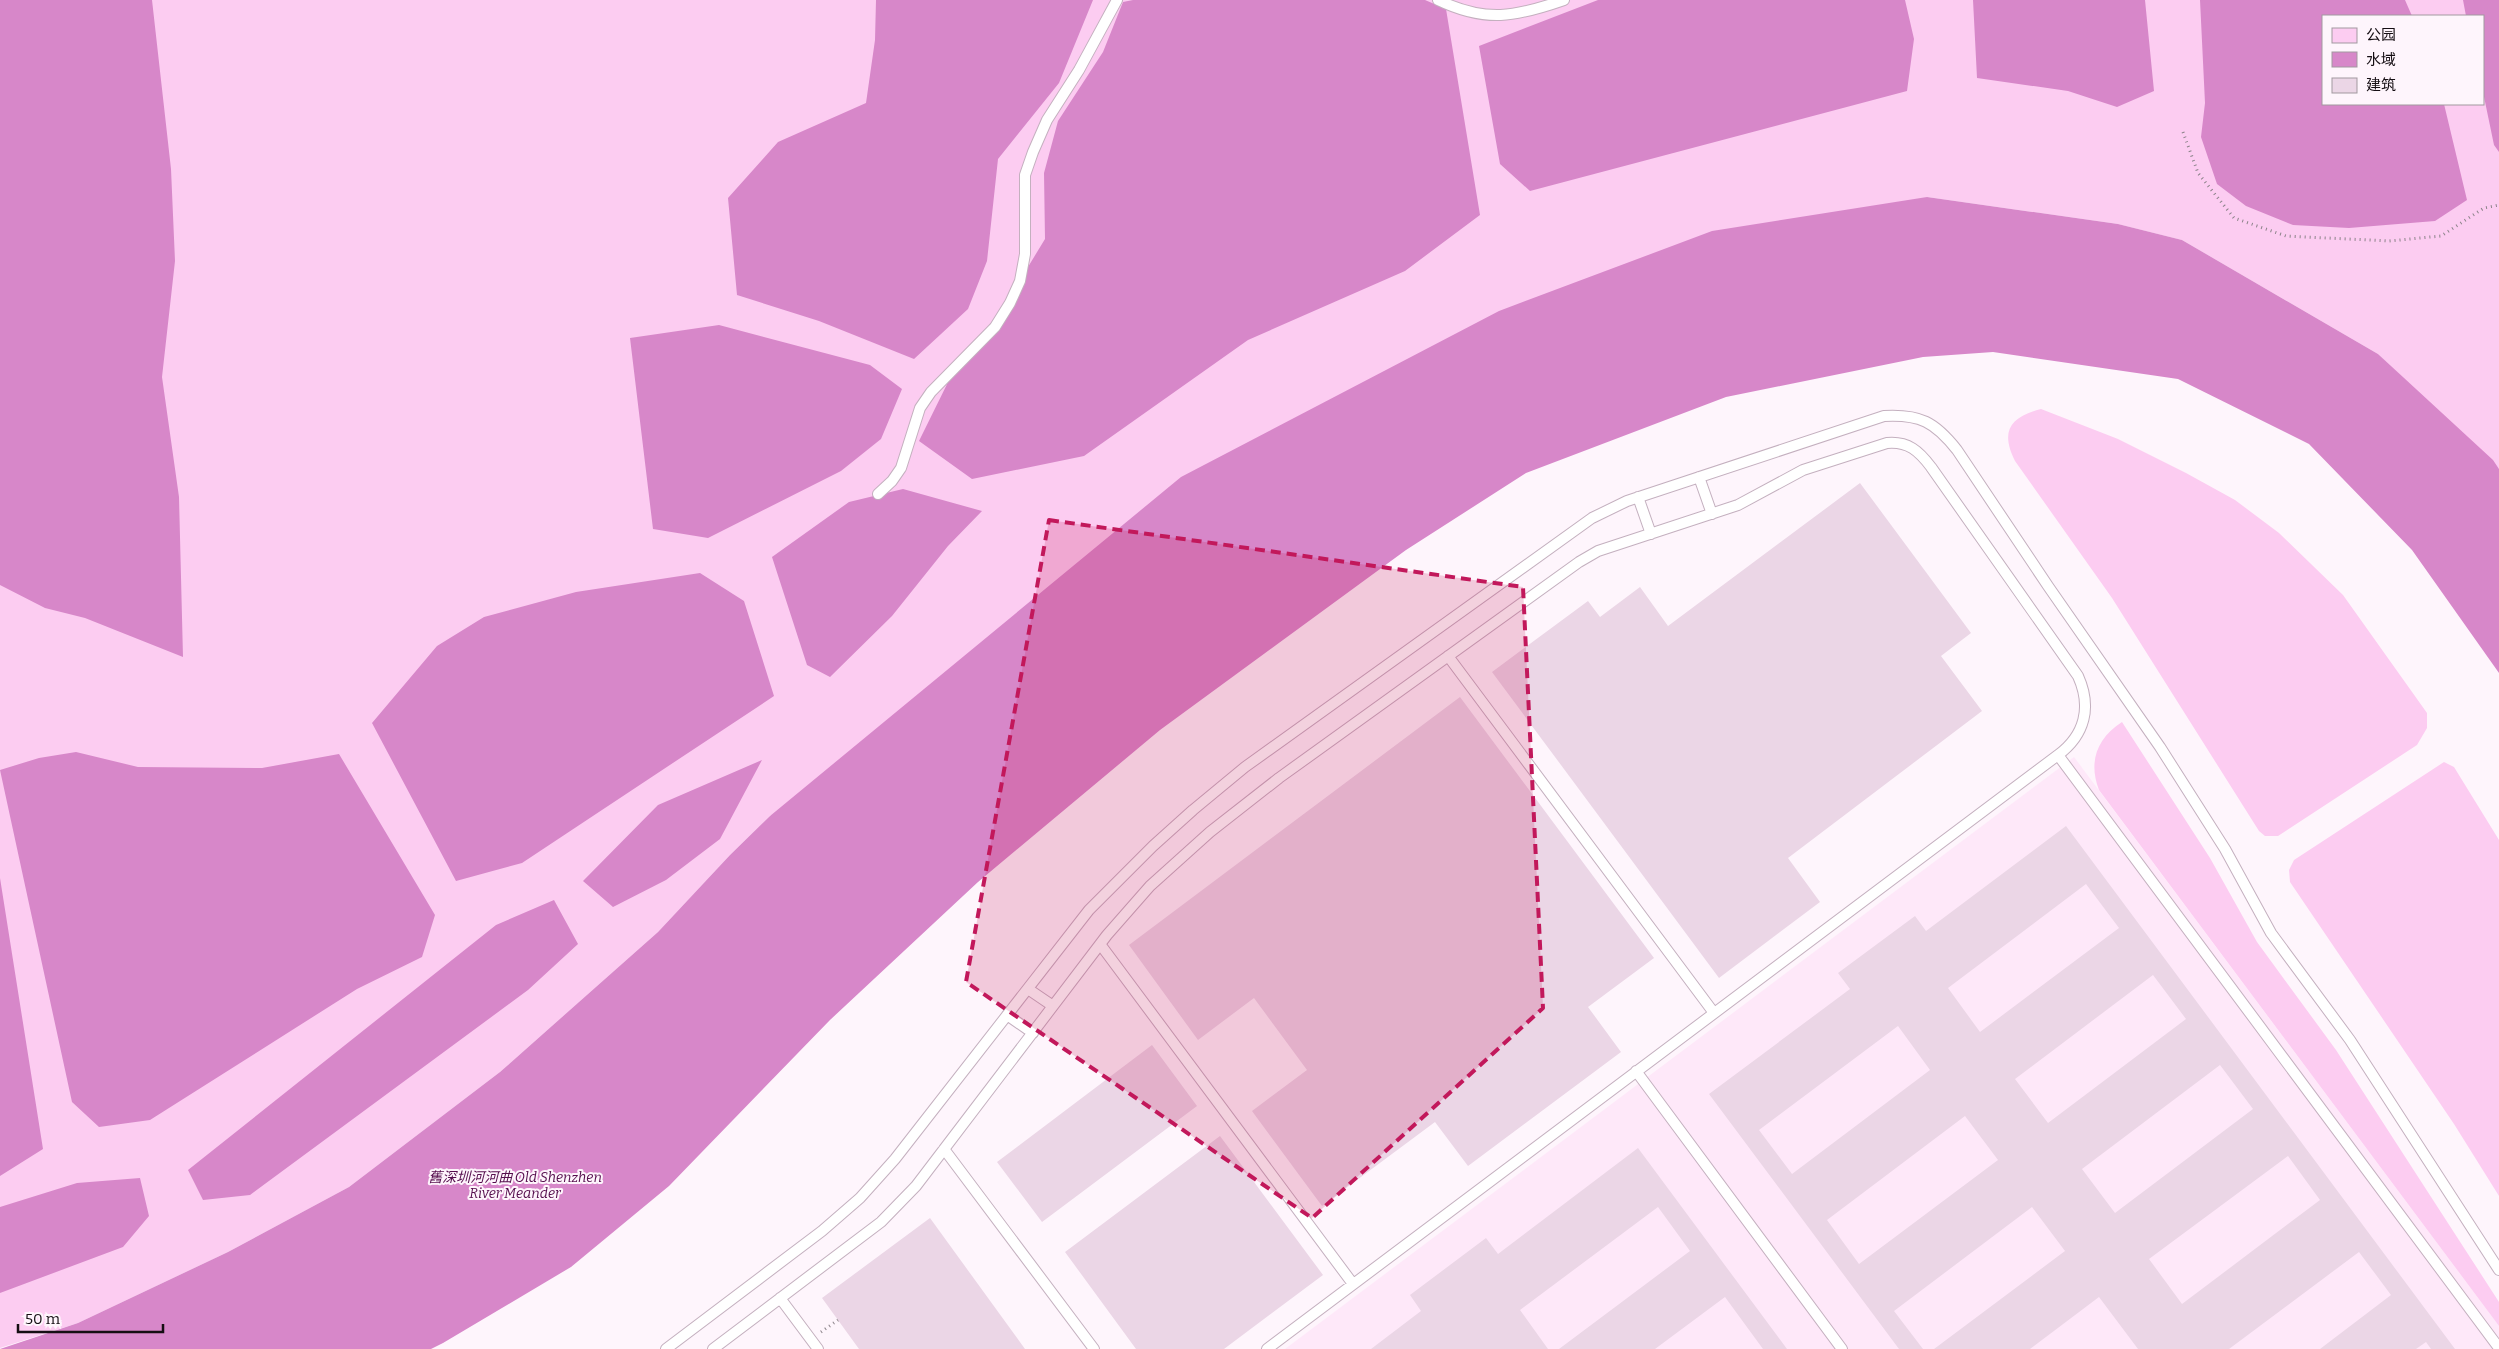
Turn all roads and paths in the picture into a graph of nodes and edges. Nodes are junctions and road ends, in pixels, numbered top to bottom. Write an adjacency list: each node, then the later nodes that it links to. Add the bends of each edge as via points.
1 (1117, 0): 7 (lane, via 1080,70 1047,120 1033,152 1025,176 1025,254 1020,281 1010,303 995,327 931,392 920,408 901,468)
2 (1438, 0): 3 (lane, via 1479,16 1528,12)
3 (1564, 0)
4 (2183, 132): 5 (path, via 2198,173 2234,218 2286,236 2389,241 2442,236 2484,208)
5 (2499, 205)
6 (1699, 477): 8 (lane); 9 (lane); 21 (lane, via 1884,416 1919,418 1928,421 1947,437 2160,747 2225,849 2271,933 2350,1040)
7 (878, 494)
8 (1638, 497): 10 (lane); 14 (lane, via 1605,511 1572,532 1237,773 1109,889)
9 (1712, 514): 10 (lane); 12 (lane, via 1738,505 1803,470 1886,443 1896,442 1915,448 2078,676 2086,697 2085,720 2075,740)
10 (1651, 534): 11 (lane, via 1588,556)
11 (1448, 656): 13 (lane, via 1278,778 1210,832 1150,886); 16 (lane)
12 (2058, 755): 16 (lane); 24 (lane)
13 (1100, 944): 15 (lane); 22 (lane)
14 (1028, 989): 15 (lane); 17 (lane)
15 (1053, 1006): 18 (lane)
16 (1714, 1013): 19 (lane)
17 (1007, 1015): 18 (lane); 25 (lane, via 895,1159 860,1198 822,1231)
18 (1033, 1033): 20 (lane)
19 (1636, 1072): 22 (lane); 30 (lane)
20 (944, 1150): 23 (lane, via 916,1186 881,1222); 28 (lane)
21 (2499, 1270)
22 (1353, 1284): 29 (lane)
23 (780, 1298): 26 (lane); 27 (lane)
24 (2499, 1348)
25 (666, 1349)
26 (713, 1349)
27 (818, 1349)
28 (1094, 1349)
29 (1267, 1349)
30 (1842, 1349)

